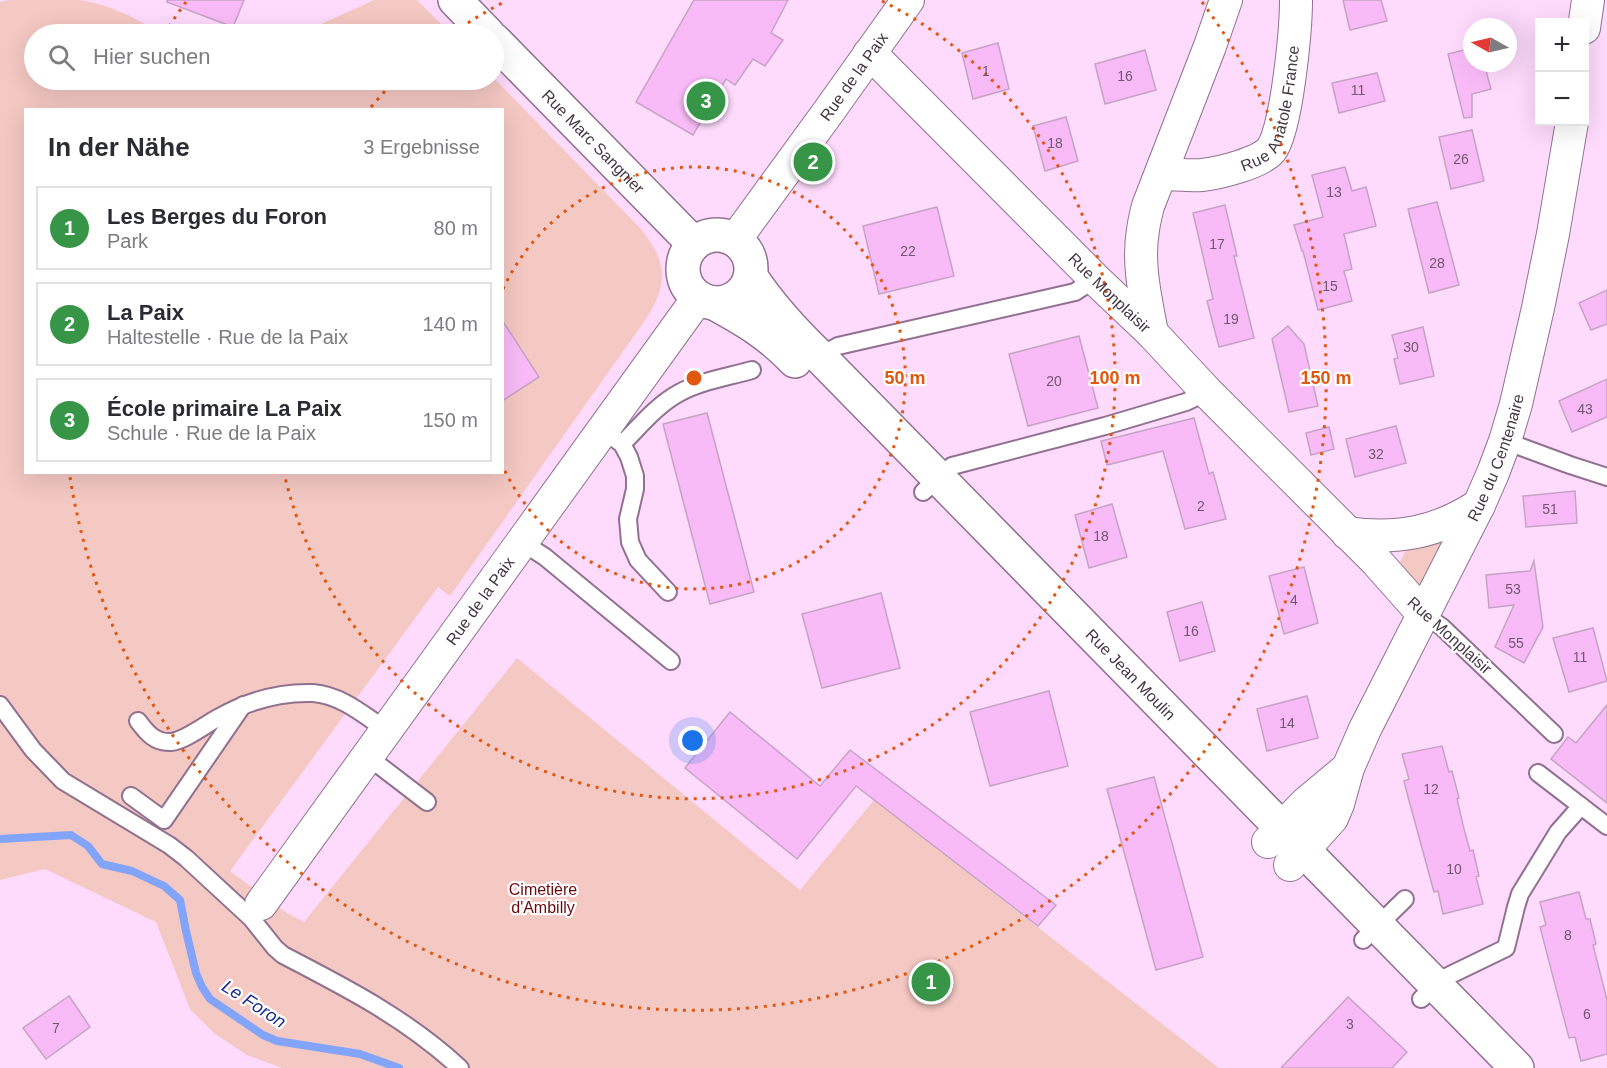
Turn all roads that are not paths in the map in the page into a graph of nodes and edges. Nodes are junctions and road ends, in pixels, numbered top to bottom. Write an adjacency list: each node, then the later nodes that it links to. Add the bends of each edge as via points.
1 (455, 0): 7 (street)
2 (908, 0): 9 (street, Rue de la Paix)
3 (1226, 0): 11 (street)
4 (1296, 0): 11 (street, Rue Anatole France, via 1288,86 1279,132 1271,150 1261,158 1203,175)
5 (1588, 0): 6 (street)
6 (1585, 18)
7 (478, 24)
8 (504, 50): 13 (street, Rue Marc Sangnier)
9 (869, 54): 12 (street, Rue de la Paix); 15 (street, Rue Monplaisir)
10 (1571, 126): 22 (street, Rue du Centenaire, via 1538,308)
11 (1161, 174): 17 (street, via 1142,232)
12 (735, 240): 13 (street, via 714,235); 14 (street, via 749,256)
13 (694, 244): 16 (street, via 684,260 683,272 686,284)
14 (751, 278): 16 (street, via 745,290 728,302); 18 (street, Rue Jean Moulin)
15 (1095, 279): 17 (street, Rue Monplaisir); 18 (lane, via 1075,292 838,346)
16 (706, 301): 18 (street, Rue Jean Moulin, via 739,317); 21 (street, Rue de la Paix)
17 (1152, 333): 20 (street, Rue Monplaisir)
18 (812, 364): 24 (street, Rue Jean Moulin)
19 (752, 370): 21 (lane, via 695,386)
20 (1207, 392): 24 (lane, via 1128,419 952,466); 26 (street, Rue Monplaisir)
21 (612, 437): 27 (street, Rue de la Paix); 28 (lane, via 629,457 634,476 628,519 630,542 638,560)
22 (1505, 441): 23 (lane); 25 (street, Rue du Centenaire)
23 (1607, 477)
24 (930, 485): 42 (street, Rue Jean Moulin)
25 (1479, 505): 26 (street, via 1442,525 1416,533 1375,537); 29 (street, Rue du Centenaire)
26 (1347, 533): 29 (street, Rue Monplaisir)
27 (522, 542): 30 (lane); 34 (street, Rue de la Paix)
28 (668, 592)
29 (1424, 615): 35 (lane, Rue Monplaisir, via 1442,627); 42 (street, Rue du Centenaire, via 1365,729 1355,777 1332,818)
30 (670, 661)
31 (0, 705): 47 (lane, via 33,750 63,781 190,861 283,955 369,1000)
32 (243, 705): 33 (lane, via 170,742 153,738); 34 (lane, via 281,695 315,693 350,705); 38 (lane, via 164,820)
33 (138, 721)
34 (386, 730): 36 (street, Rue de la Paix)
35 (1554, 734)
36 (367, 756): 39 (lane); 44 (street, Rue de la Paix)
37 (1538, 773): 40 (lane)
38 (131, 796)
39 (427, 802)
40 (1581, 807): 41 (lane); 46 (lane, via 1558,832 1520,894 1506,948 1444,978)
41 (1607, 826)
42 (1286, 846): 45 (street, Rue Jean Moulin)
43 (1405, 899): 45 (lane)
44 (261, 904)
45 (1370, 933): 46 (street, Rue Jean Moulin)
46 (1428, 992): 48 (street, Rue Jean Moulin); 49 (street, Rue Jean Moulin)
47 (460, 1068)
48 (1488, 1068)
49 (1517, 1068)

